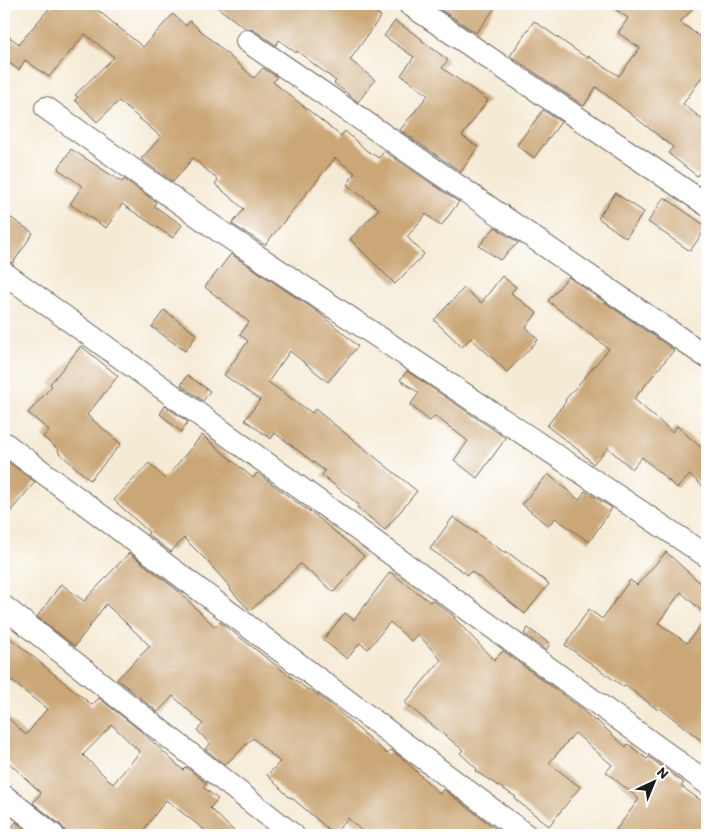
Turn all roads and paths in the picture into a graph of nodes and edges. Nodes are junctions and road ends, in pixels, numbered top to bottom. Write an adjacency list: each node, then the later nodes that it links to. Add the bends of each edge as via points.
1 (409, 4): 4 (street)
2 (247, 41): 6 (street)
3 (46, 108): 8 (street, via 218,230)
4 (707, 205)
5 (4, 273): 10 (street)
6 (707, 357)
7 (4, 443): 14 (street)
8 (707, 556)
9 (4, 607): 13 (street)
10 (707, 783)
11 (4, 796): 12 (street)
12 (53, 835)
13 (293, 835)
14 (526, 835)

